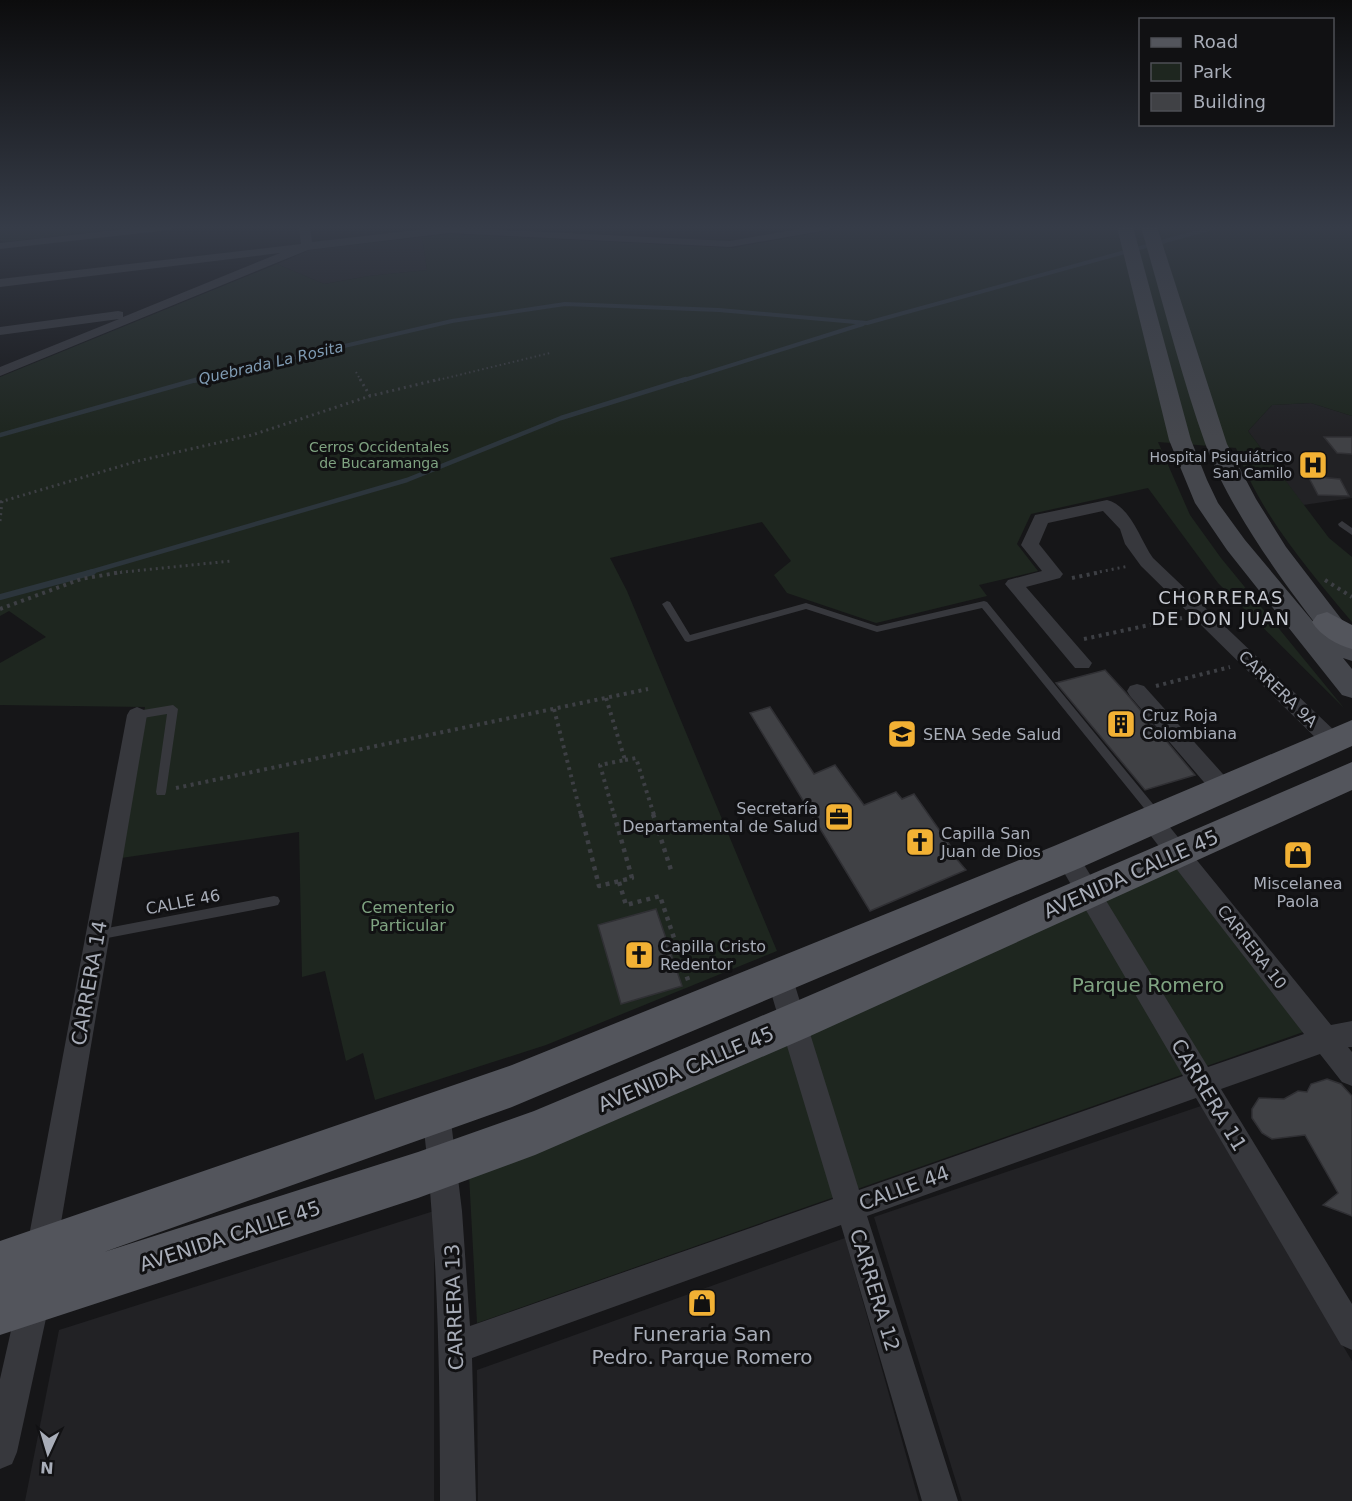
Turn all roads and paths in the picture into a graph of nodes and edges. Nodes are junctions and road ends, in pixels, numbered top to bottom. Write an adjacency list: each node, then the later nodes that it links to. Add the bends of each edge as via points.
1 (183, 297): 4 (street)
2 (1143, 297): 28 (main road, via 1180,440 1196,480 1222,528)
3 (1171, 297): 22 (main road, via 1216,444 1259,526)
4 (147, 312): 5 (street); 7 (street)
5 (0, 331)
6 (550, 353): 9 (path)
7 (0, 372)
8 (356, 372): 9 (path)
9 (370, 396): 10 (path, via 252,435 138,461)
10 (1, 502): 11 (path)
11 (0, 521)
12 (1342, 524): 13 (lane)
13 (1352, 532)
14 (231, 561): 20 (path, via 81,579)
15 (1147, 562): 16 (path, via 1069,579); 16 (street, CARRERA 9A, via 1128,527 1107,505 1041,519 1030,545); 21 (street, CARRERA 9A)
16 (1054, 574): 24 (street, via 1014,584)
17 (1316, 574): 18 (path)
18 (1352, 597)
19 (667, 604): 39 (lane, via 688,639 806,606 876,629 984,604)
20 (0, 609)
21 (1200, 614): 24 (path); 26 (street, CARRERA 9A)
22 (1328, 622): 23 (main road); 25 (main road)
23 (1352, 639)
24 (1065, 643): 27 (street)
25 (1352, 651)
26 (1250, 662): 30 (path); 34 (street, CARRERA 9A)
27 (1082, 663)
28 (1352, 688)
29 (648, 689): 31 (path)
30 (1137, 691): 37 (street)
31 (606, 698): 32 (path); 35 (path)
32 (554, 708): 38 (path); 42 (path, via 599,886)
33 (137, 715): 38 (lane, via 173,710); 45 (street, CARRERA 14)
34 (1342, 737): 37 (main road, AVENIDA CALLE 45)
35 (625, 760): 41 (path, via 636,758); 42 (path, via 600,765 632,879)
36 (1352, 775): 39 (main road, AVENIDA CALLE 45)
37 (1223, 789): 39 (main road, AVENIDA CALLE 45)
38 (160, 792)
39 (1163, 830): 40 (main road, AVENIDA CALLE 45); 43 (main road, AVENIDA CALLE 45); 49 (street, CARRERA 10)
40 (1067, 857): 43 (street, CARRERA 11); 46 (main road, AVENIDA CALLE 45)
41 (671, 870)
42 (619, 882): 47 (path, via 626,905 660,897)
43 (1089, 893): 48 (main road, AVENIDA CALLE 45); 51 (street, CARRERA 11)
44 (274, 901): 45 (lane, CALLE 46)
45 (98, 935): 55 (street, CARRERA 14)
46 (779, 976): 47 (main road, AVENIDA CALLE 45); 48 (street, CARRERA 12)
47 (698, 1010): 52 (main road, AVENIDA CALLE 45)
48 (793, 1023): 53 (main road, AVENIDA CALLE 45, via 566,1121); 54 (street, CARRERA 12)
49 (1338, 1036): 50 (street, CARRERA 10); 51 (street, CALLE 44)
50 (1352, 1073)
51 (1202, 1082): 54 (street, CALLE 44); 58 (street, CARRERA 11)
52 (436, 1113): 53 (street, CARRERA 13); 55 (main road, AVENIDA CALLE 45)
53 (444, 1166): 57 (main road, AVENIDA CALLE 45); 59 (street, CARRERA 13)
54 (850, 1207): 59 (street, CALLE 44); 62 (street, CARRERA 12)
55 (41, 1252): 56 (main road, AVENIDA CALLE 45)
56 (0, 1265)
57 (17, 1305): 60 (street)
58 (1352, 1334)
59 (457, 1347): 61 (street, CARRERA 13)
60 (0, 1452)
61 (458, 1501)
62 (940, 1501)

